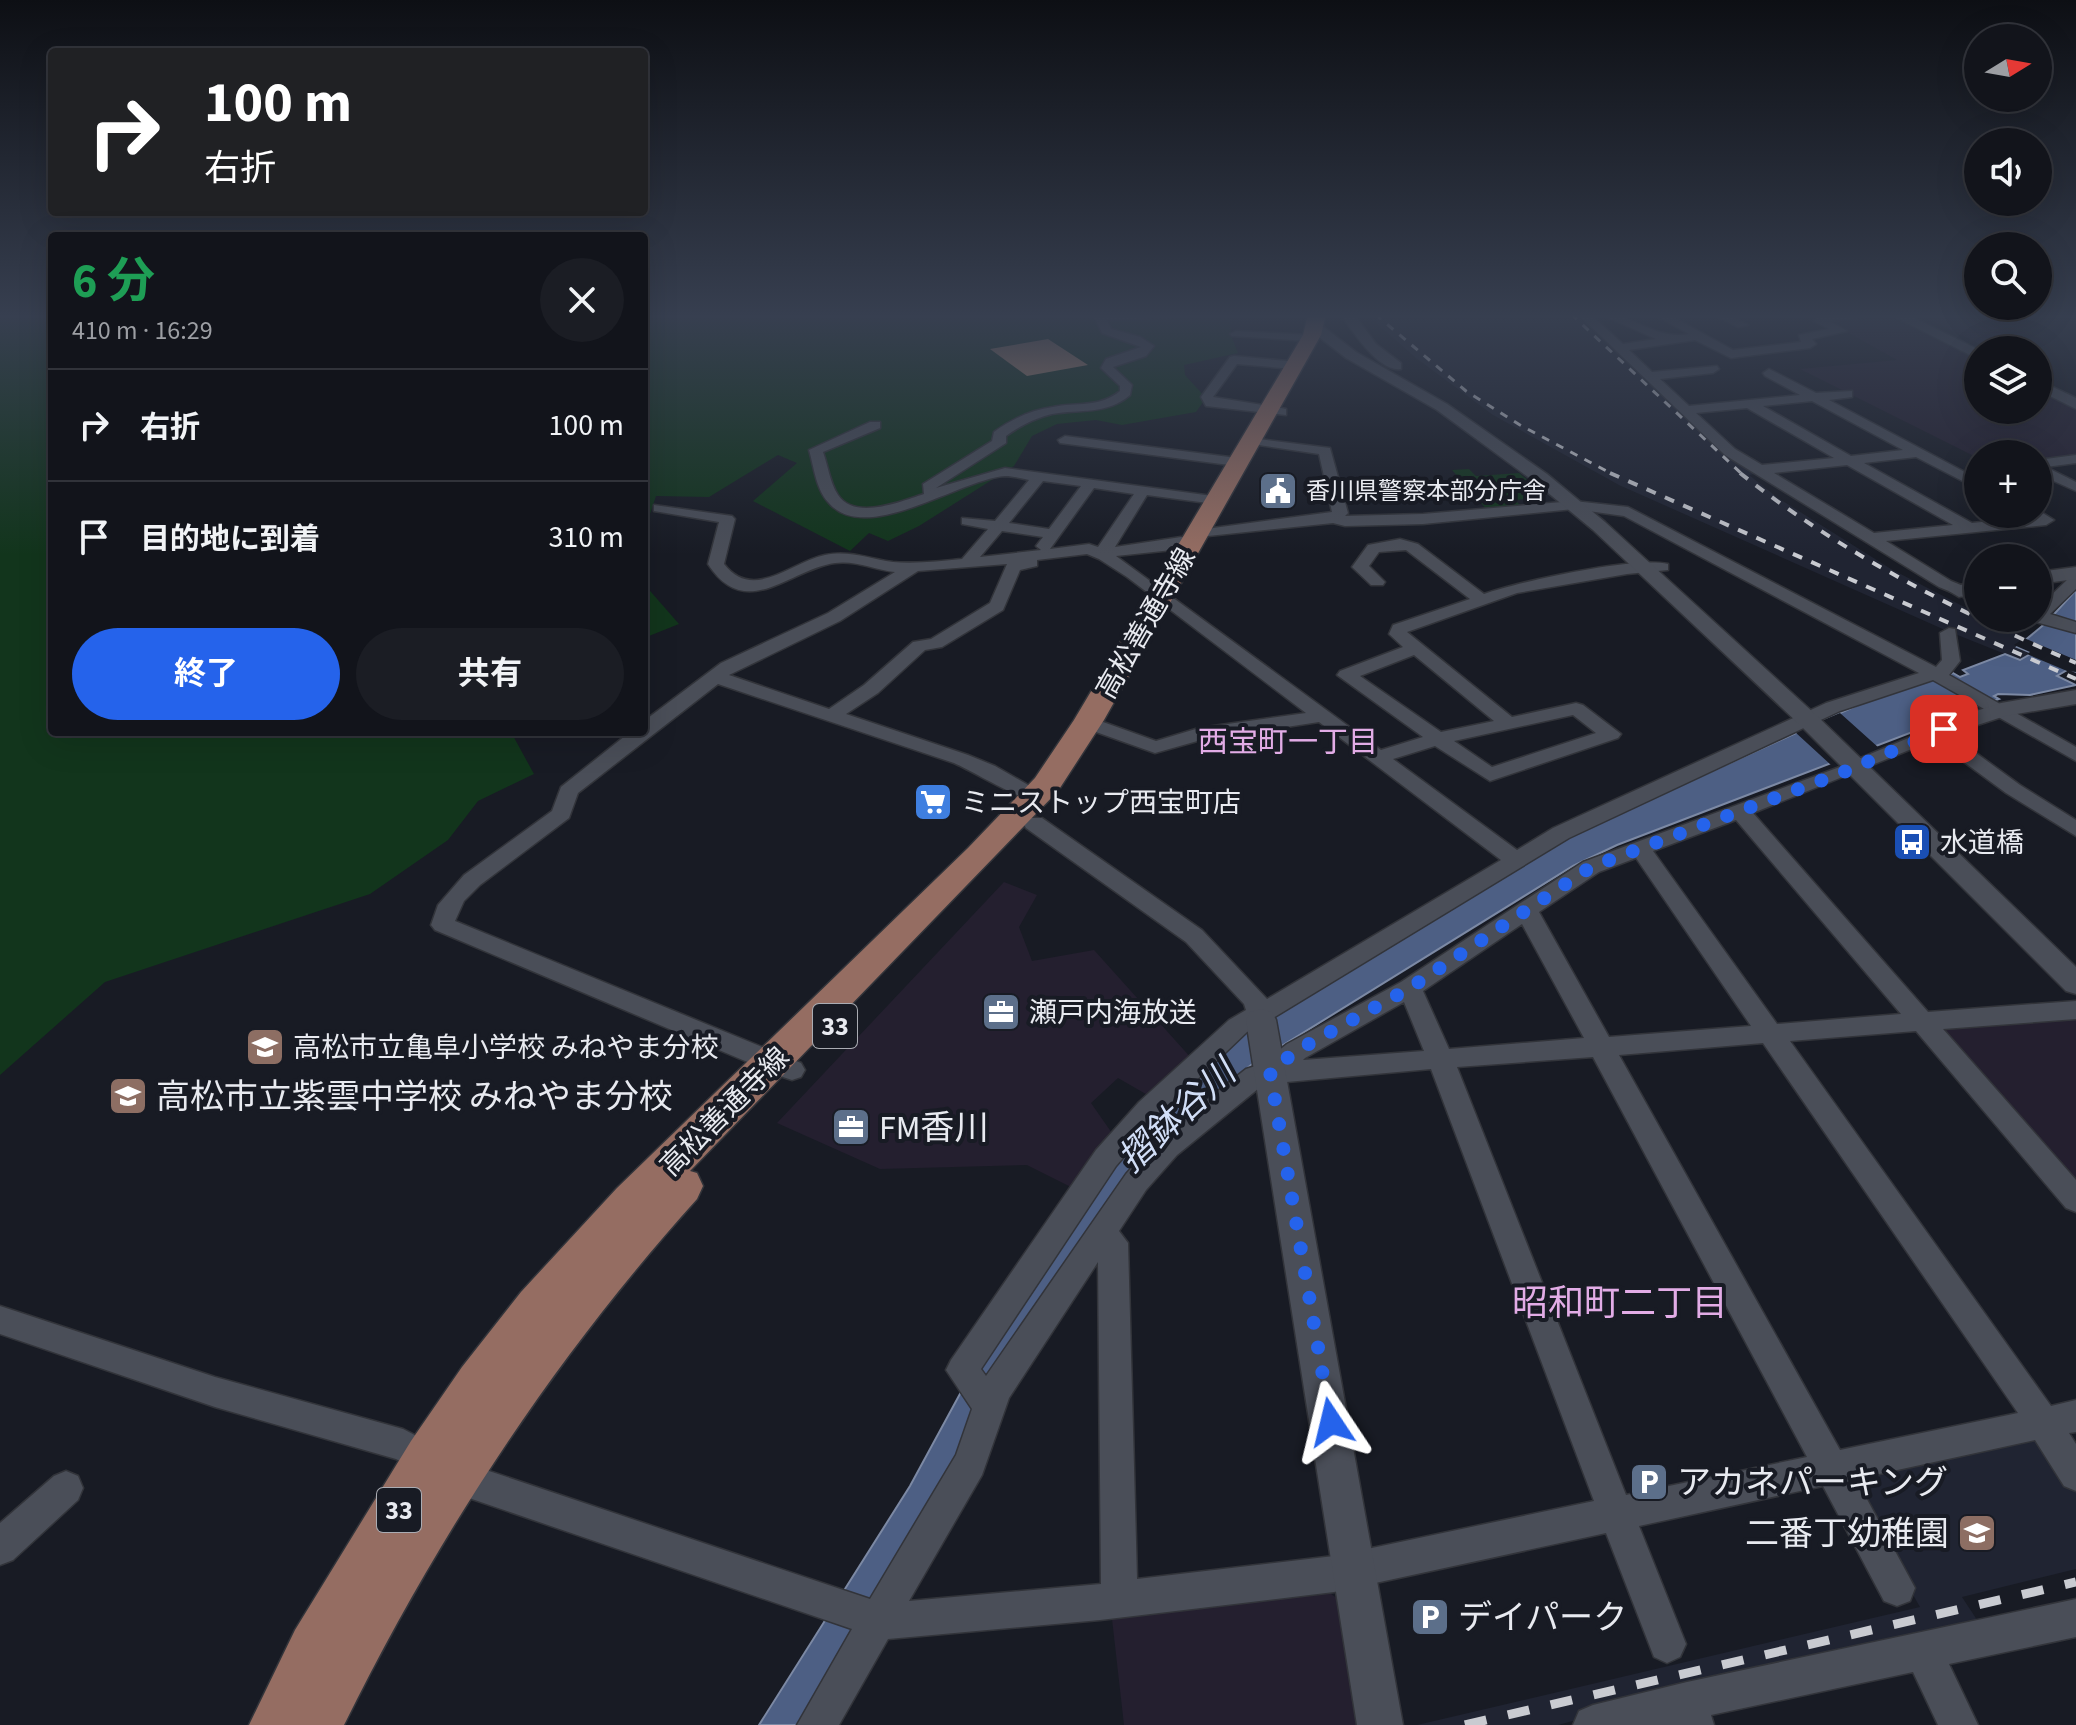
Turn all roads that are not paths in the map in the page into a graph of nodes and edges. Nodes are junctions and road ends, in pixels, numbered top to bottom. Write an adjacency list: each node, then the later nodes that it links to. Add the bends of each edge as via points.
1 (1124, 394): 27 (street, via 1097,407 1050,411 1010,426 990,450 928,487 930,492)
2 (1210, 394): 14 (street, via 1211,403)
3 (1286, 394): 14 (main road, 高松善通寺線 / 33)
4 (1422, 394): 28 (street)
5 (1434, 394): 28 (street)
6 (1670, 394): 12 (street)
7 (1726, 394): 11 (street)
8 (1809, 394): 10 (street)
9 (1842, 394): 10 (street)
10 (1814, 397): 11 (street); 16 (street)
11 (1744, 404): 12 (street); 18 (street)
12 (1687, 410): 20 (street, via 1730,452)
13 (875, 425): 27 (street, via 816,450 832,499 852,512 889,509)
14 (1262, 432): 15 (street); 30 (street, via 1325,451 1340,513); 33 (main road, 高松善通寺線 / 33)
15 (1065, 440)
16 (1917, 453): 18 (street); 23 (street)
17 (2076, 459): 19 (street)
18 (1848, 460): 20 (street); 34 (street)
19 (2052, 463)
20 (1758, 470): 38 (street)
21 (2052, 474): 25 (street)
22 (1039, 477): 24 (street); 27 (street, via 987,474); 35 (street)
23 (1964, 478)
24 (1090, 484): 26 (street); 37 (street)
25 (2076, 487)
26 (1143, 491): 33 (street); 41 (street)
27 (942, 492)
28 (1584, 506): 31 (street); 44 (street); 57 (street, via 1628,512)
29 (659, 508): 43 (street, via 727,519 716,564 732,581 745,585 770,586 801,567 832,558)
30 (1333, 518): 31 (street); 33 (street)
31 (1360, 520): 39 (street)
32 (967, 521): 35 (street)
33 (1206, 525): 41 (street, via 1181,542); 50 (main road, 高松善通寺線 / 33)
34 (1964, 525)
35 (998, 526): 37 (street); 42 (street)
36 (1969, 528): 38 (street)
37 (1053, 534): 40 (street)
38 (1874, 538): 49 (street)
39 (1380, 546): 48 (street, via 1360,567); 51 (street, via 1412,547)
40 (1041, 554): 41 (street, via 1089,549); 42 (street)
41 (1102, 554): 50 (street); 62 (street, via 1016,565 997,606 936,643 919,646 871,689)
42 (968, 562): 43 (street)
43 (915, 566): 58 (street, via 834,617)
44 (1654, 568): 51 (street, via 1514,589); 63 (street)
45 (2076, 573): 46 (street)
46 (2052, 576)
47 (2076, 580): 52 (street)
48 (1377, 582)
49 (1964, 588)
50 (1166, 600): 61 (street); 66 (main road, 高松善通寺線 / 33); 73 (main road, 高松善通寺線 / 33)
51 (1482, 600): 56 (street, via 1399,629 1398,634)
52 (2052, 605)
53 (2052, 620): 54 (street)
54 (2076, 628)
55 (1949, 633): 57 (street, via 1951,661)
56 (1417, 648): 64 (street); 69 (street, via 1346,675)
57 (1937, 675): 60 (street); 63 (street)
58 (716, 677): 62 (street); 65 (street)
59 (2076, 697): 60 (street)
60 (1995, 706): 67 (street); 70 (street)
61 (1323, 716): 66 (street, via 1199,734 1163,747); 71 (street)
62 (829, 717): 73 (street, via 974,765)
63 (1816, 719): 72 (street); 77 (street)
64 (1509, 724): 69 (street); 69 (street, via 1576,709 1611,734 1490,775)
65 (648, 727)
66 (1103, 728): 73 (main road, 高松善通寺線 / 33, via 1070,783)
67 (1939, 730): 72 (street); 75 (street, via 2013,789)
68 (637, 736): 88 (street, via 568,791 562,814 463,887 442,917 443,925)
69 (1438, 739): 71 (street)
70 (2076, 755)
71 (1377, 757): 77 (street)
72 (1859, 760): 74 (street); 79 (street); 80 (street)
73 (1034, 810): 83 (street, via 1194,936 1256,1001); 88 (main road, 高松善通寺線 / 33)
74 (1739, 810): 76 (street); 84 (street)
75 (2076, 829)
76 (1639, 847): 78 (street, via 1591,867); 85 (street)
77 (1514, 859): 83 (street)
78 (1526, 909): 81 (street); 86 (street)
79 (2076, 959)
80 (2076, 984)
81 (1410, 988): 87 (street); 89 (street)
82 (2076, 1010): 84 (street)
83 (1261, 1016): 89 (street); 93 (street, via 1238,1026 1149,1109 1106,1158 962,1370)
84 (1922, 1022): 85 (street); 90 (street)
85 (1769, 1033): 86 (street); 95 (street)
86 (1603, 1047): 87 (street); 97 (street)
87 (1441, 1061): 89 (street); 100 (street)
88 (783, 1065): 96 (main road, 高松善通寺線 / 33, via 633,1201 538,1307 480,1383)
89 (1269, 1065): 91 (street, via 1167,1147); 102 (street)
90 (2076, 1200)
91 (1100, 1235): 93 (street); 104 (street, via 1113,1243)
92 (0, 1320): 96 (street, via 215,1392 403,1445)
93 (988, 1405): 105 (street, via 970,1463)
94 (2076, 1416): 95 (street)
95 (2041, 1422): 97 (street); 98 (street)
96 (441, 1466): 105 (street); 110 (main road, 高松善通寺線 / 33, via 316,1651); 111 (main road, 高松善通寺線 / 33)
97 (1831, 1469): 100 (street); 103 (street)
98 (2076, 1474)
99 (66, 1488): 101 (street)
100 (1617, 1515): 102 (street); 107 (street)
101 (0, 1547)
102 (1356, 1569): 104 (street); 113 (street)
103 (1897, 1588)
104 (1119, 1600): 105 (street, via 914,1620)
105 (874, 1618): 112 (street)
106 (2076, 1618): 108 (street)
107 (1667, 1644)
108 (1923, 1652): 109 (street); 115 (street)
109 (1690, 1713): 114 (street)
110 (279, 1725)
111 (312, 1725)
112 (817, 1725)
113 (1380, 1725)
114 (1593, 1725)
115 (1958, 1725)

